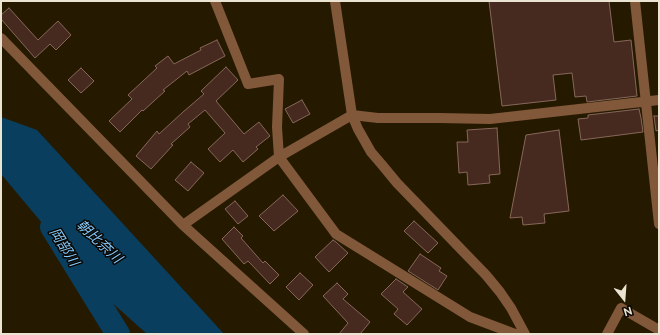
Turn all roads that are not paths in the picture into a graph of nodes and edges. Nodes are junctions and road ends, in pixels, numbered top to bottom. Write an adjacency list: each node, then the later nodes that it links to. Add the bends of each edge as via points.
1 (215, 1): 8 (street, via 248,84 279,79)
2 (335, 1): 7 (street)
3 (635, 1): 6 (street)
4 (1, 38): 10 (street)
5 (659, 100): 6 (street)
6 (646, 102): 7 (street, via 490,119 378,118); 9 (street)
7 (352, 115): 8 (street); 14 (street, via 358,130 379,161 486,275 511,308)
8 (279, 157): 10 (street); 13 (street, via 336,234 470,317)
9 (659, 224)
10 (183, 225): 12 (street)
11 (659, 330): 15 (street, via 621,308)
12 (304, 334)
13 (515, 334)
14 (525, 334)
15 (607, 334)

